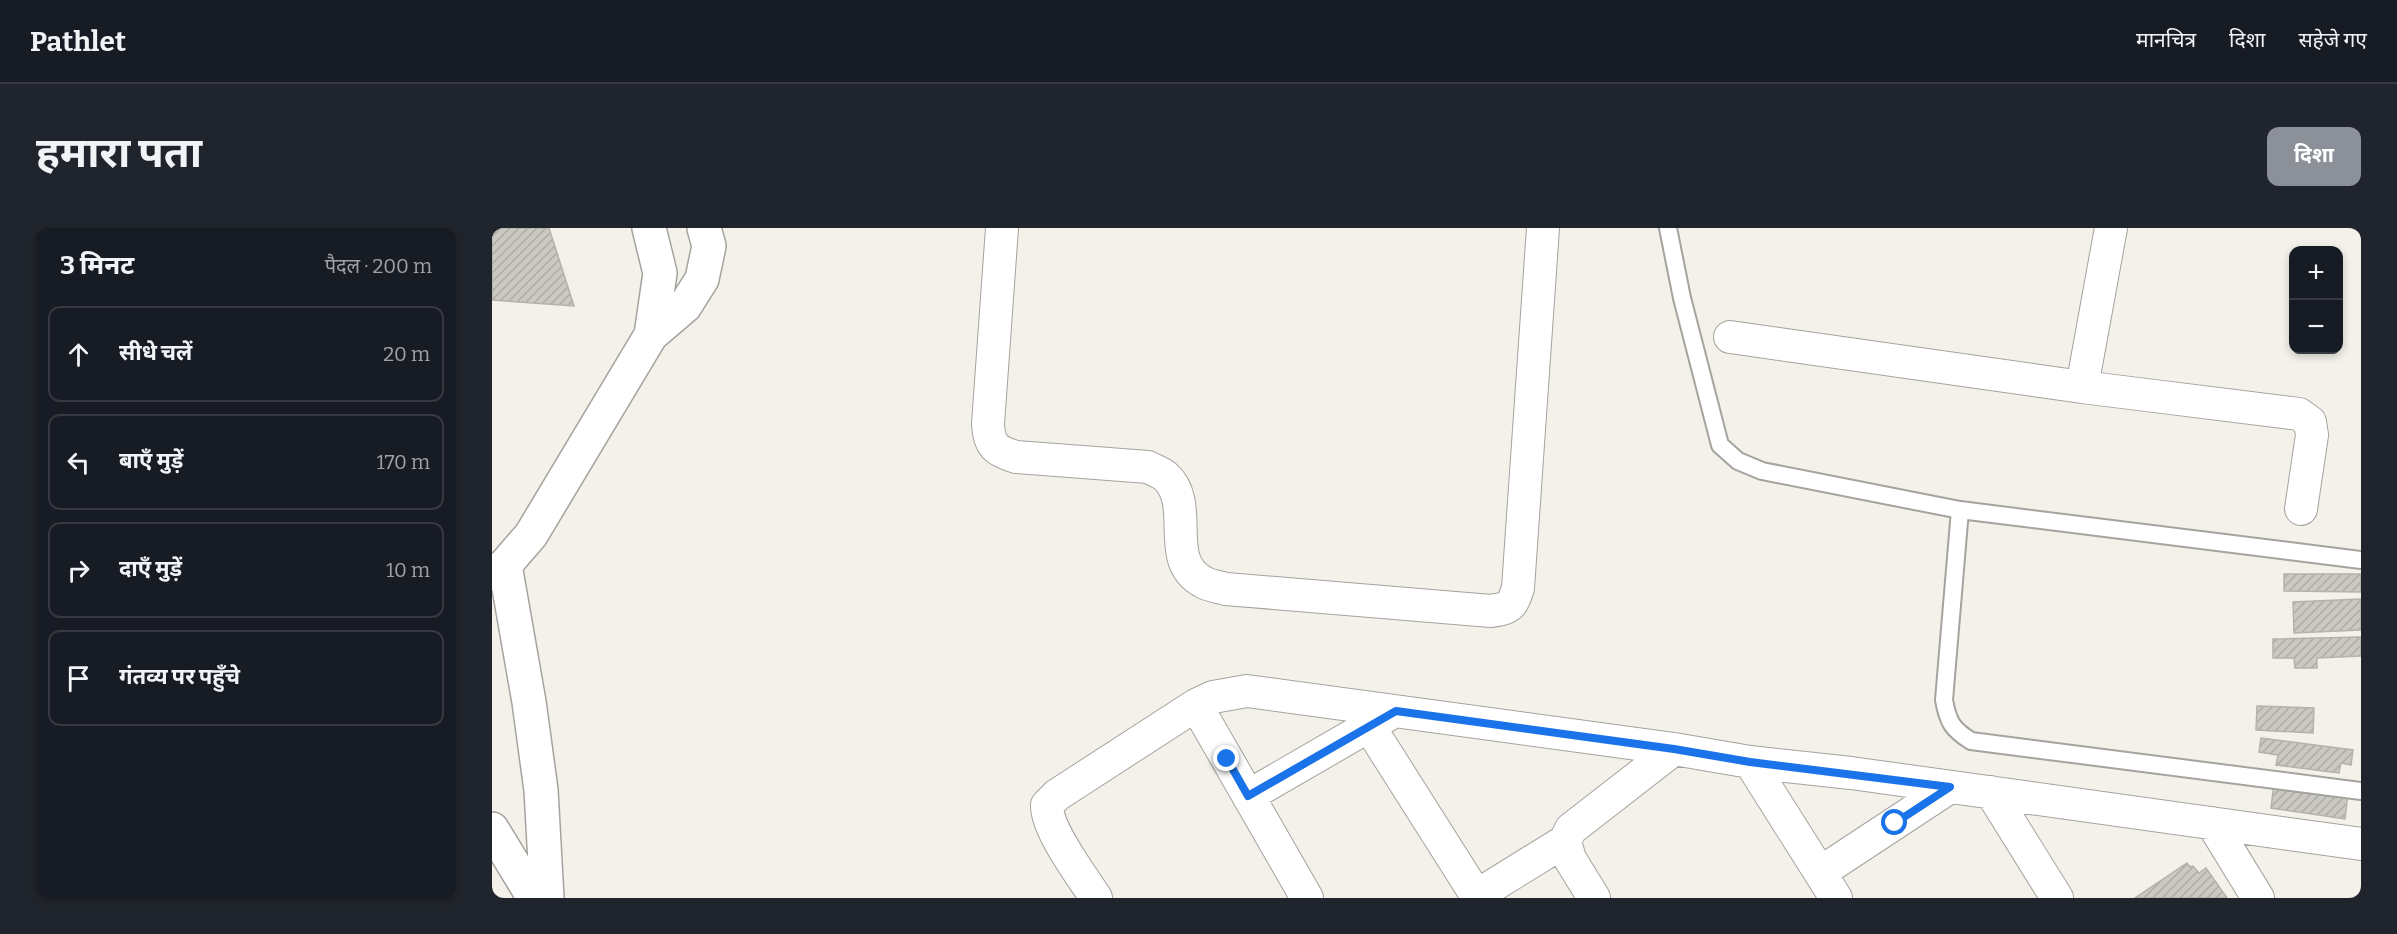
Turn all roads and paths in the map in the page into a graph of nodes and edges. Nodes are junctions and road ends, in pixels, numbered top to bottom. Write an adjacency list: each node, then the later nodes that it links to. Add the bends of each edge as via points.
1 (649, 228): 7 (street, via 660,273)
2 (704, 228): 7 (street, via 709,246 702,279 685,306)
3 (1002, 228): 4 (street, via 988,424 989,440 1000,452 1017,457 1148,467 1165,476 1176,492 1181,551 1188,569 1203,582 1226,590 1491,610 1513,604 1518,588)
4 (1543, 228)
5 (1668, 228): 11 (lane, via 1720,445 1738,461 1762,471)
6 (2111, 228): 9 (street)
7 (651, 335): 13 (street, via 536,526)
8 (1730, 337): 9 (street)
9 (2082, 387): 10 (street, via 2299,414 2310,422 2312,435)
10 (2301, 509)
11 (1960, 510): 12 (lane); 20 (lane, via 1944,700 1955,730 1971,741)
12 (2361, 560)
13 (499, 570): 30 (street, via 530,702 541,790)
14 (1196, 705): 15 (street, via 1213,697 1246,691); 22 (street); 31 (street, via 1047,804 1052,829)
15 (1396, 711): 16 (street); 17 (street)
16 (1369, 726): 22 (street); 28 (street)
17 (1674, 749): 18 (street); 25 (street, via 1583,818)
18 (1750, 762): 19 (street); 27 (street)
19 (1950, 787): 21 (street); 27 (street)
20 (2361, 791)
21 (1991, 792): 23 (street); 34 (street)
22 (1248, 796): 32 (street)
23 (2212, 823): 26 (street); 35 (street)
24 (492, 829): 29 (street)
25 (1564, 841): 28 (street); 33 (street, via 1570,859)
26 (2361, 844)
27 (1829, 885)
28 (1477, 897)
29 (534, 898)
30 (547, 898)
31 (1096, 898)
32 (1307, 898)
33 (1594, 898)
34 (2057, 898)
35 (2258, 898)

